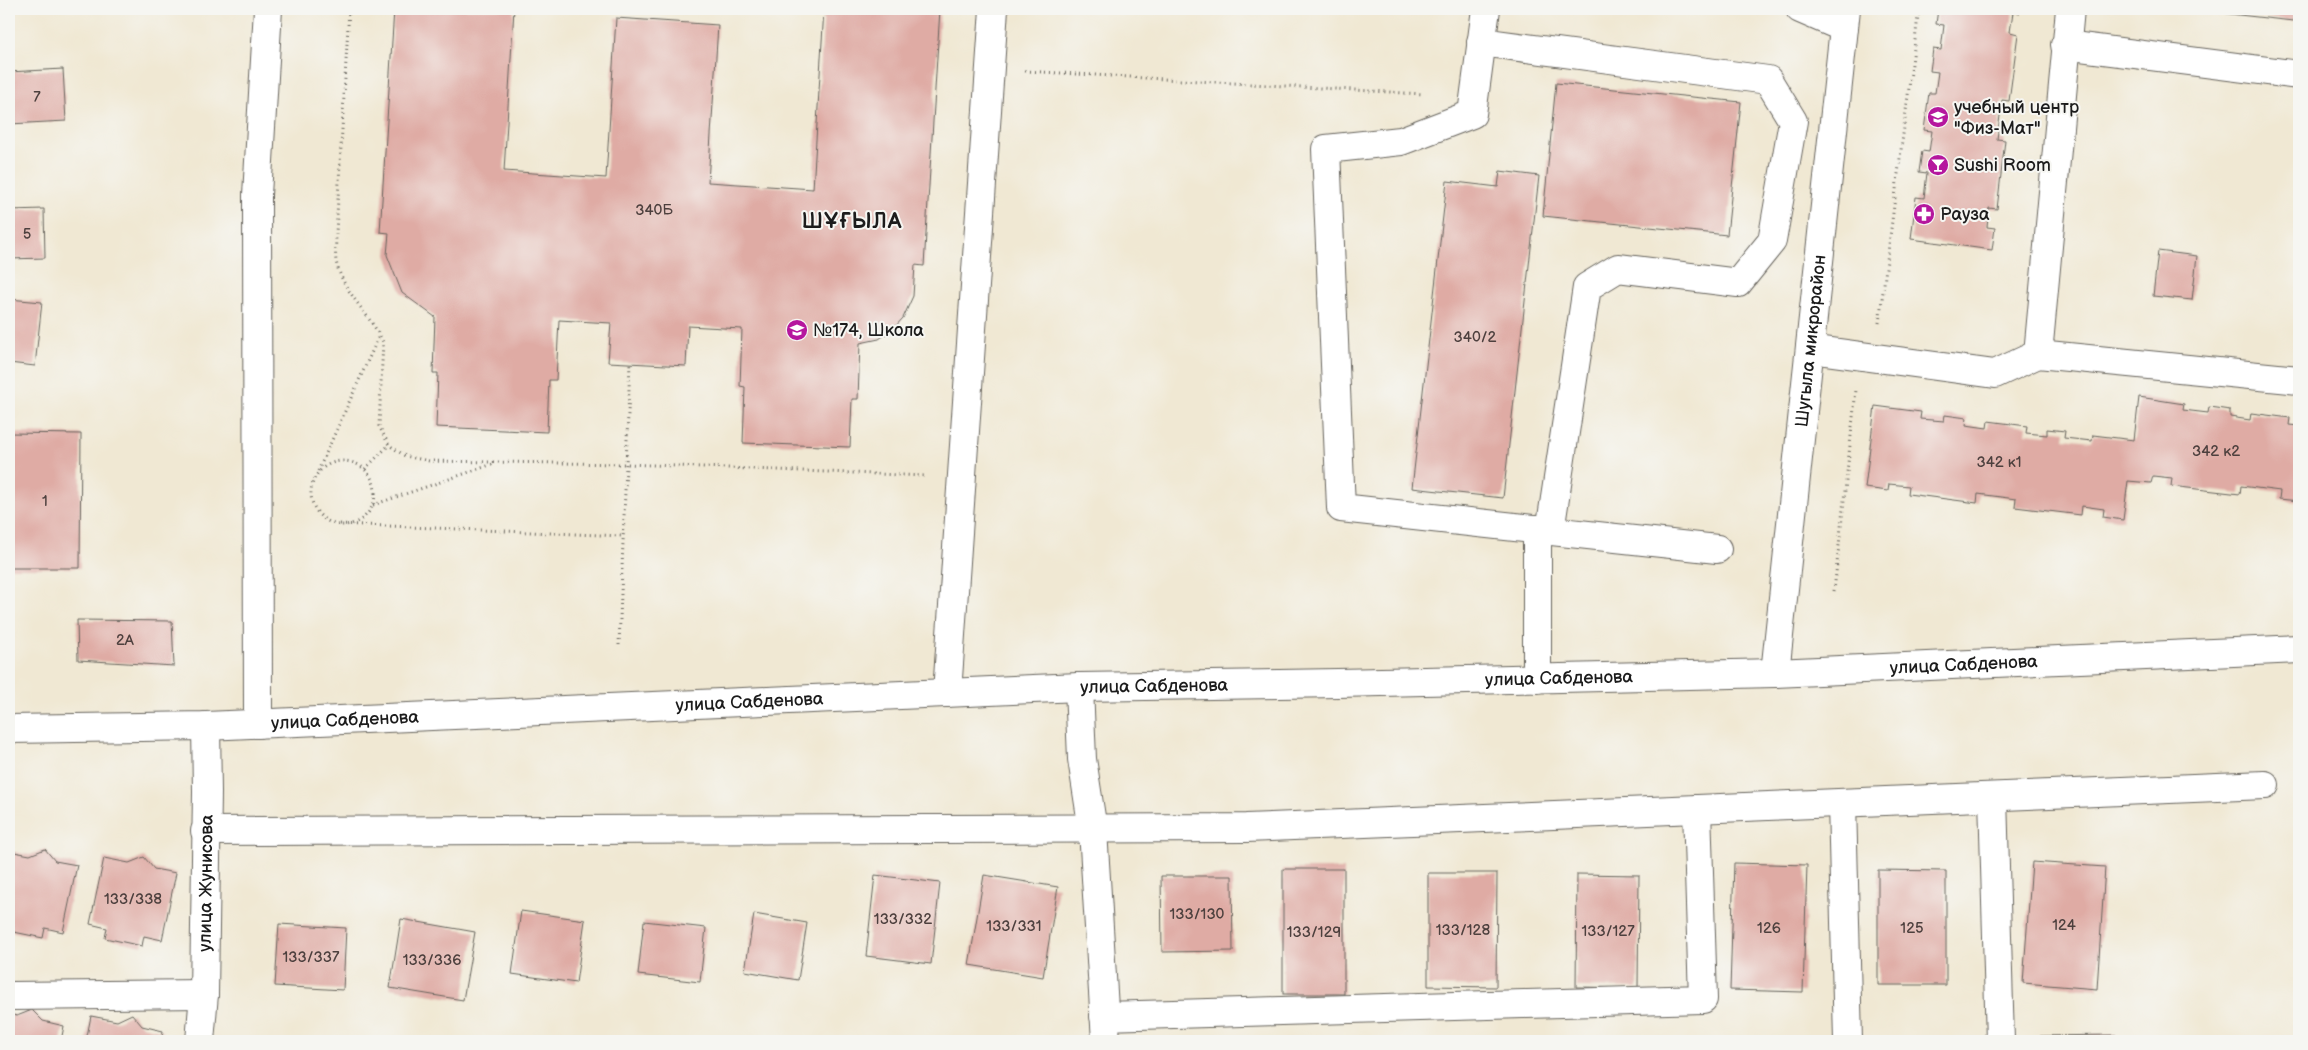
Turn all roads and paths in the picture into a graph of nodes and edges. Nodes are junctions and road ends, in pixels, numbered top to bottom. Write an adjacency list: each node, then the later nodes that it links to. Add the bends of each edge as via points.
1 (268, 9): 38 (street, via 257,195)
2 (348, 9): 14 (path, via 336,261 343,280)
3 (994, 9): 11 (street)
4 (1486, 9): 9 (street)
5 (1800, 9): 8 (street)
6 (1919, 9): 17 (path)
7 (2070, 9): 10 (street)
8 (1845, 18): 15 (street, Шугыла микрорайон)
9 (1481, 42): 13 (street); 28 (street, via 1768,80 1793,120 1772,241 1738,283 1618,268 1587,287)
10 (2065, 45): 12 (street); 16 (street)
11 (990, 68): 13 (path); 25 (street)
12 (2299, 75)
13 (1474, 97): 28 (street, via 1472,114 1401,141 1326,149 1341,508)
14 (380, 335): 20 (path, via 383,342 379,426); 24 (path)
15 (1810, 349): 17 (street); 34 (street, Шугыла микрорайон)
16 (2038, 354): 17 (street, via 1995,374); 19 (street)
17 (1867, 357): 31 (path)
18 (630, 363): 22 (path)
19 (2299, 380)
20 (389, 445): 21 (path, via 405,456 429,461); 23 (path)
21 (494, 464): 22 (path); 26 (path)
22 (626, 464): 25 (path); 29 (path)
23 (365, 468): 24 (path, via 339,461 323,468); 26 (path, via 374,485)
24 (316, 476): 27 (path, via 312,486 315,508 330,522)
25 (962, 477): 37 (street)
26 (373, 506): 27 (path, via 360,520)
27 (340, 524): 29 (path)
28 (1544, 530): 30 (street); 35 (street)
29 (623, 536): 32 (path)
30 (1717, 549)
31 (1834, 591)
32 (619, 645)
33 (2299, 649): 34 (street, улица Сабденова)
34 (1775, 673): 35 (street, улица Сабденова)
35 (1537, 679): 36 (street, улица Сабденова)
36 (1079, 687): 37 (street, улица Сабденова); 45 (street, via 1082,758)
37 (947, 693): 38 (street, улица Сабденова)
38 (258, 724): 39 (street, улица Сабденова)
39 (206, 726): 40 (street, улица Сабденова); 46 (street, улица Жунисова)
40 (9, 729)
41 (2265, 785): 42 (street)
42 (1994, 797): 43 (street); 52 (street)
43 (1842, 803): 44 (street); 51 (street)
44 (1697, 809): 45 (street, via 1246,828); 49 (street, via 1703,999)
45 (1092, 830): 46 (street); 49 (street)
46 (205, 831): 47 (street, улица Жунисова)
47 (204, 994): 48 (street); 50 (street, улица Жунисова)
48 (9, 996)
49 (1105, 1029)
50 (200, 1041)
51 (1848, 1041)
52 (2000, 1041)

